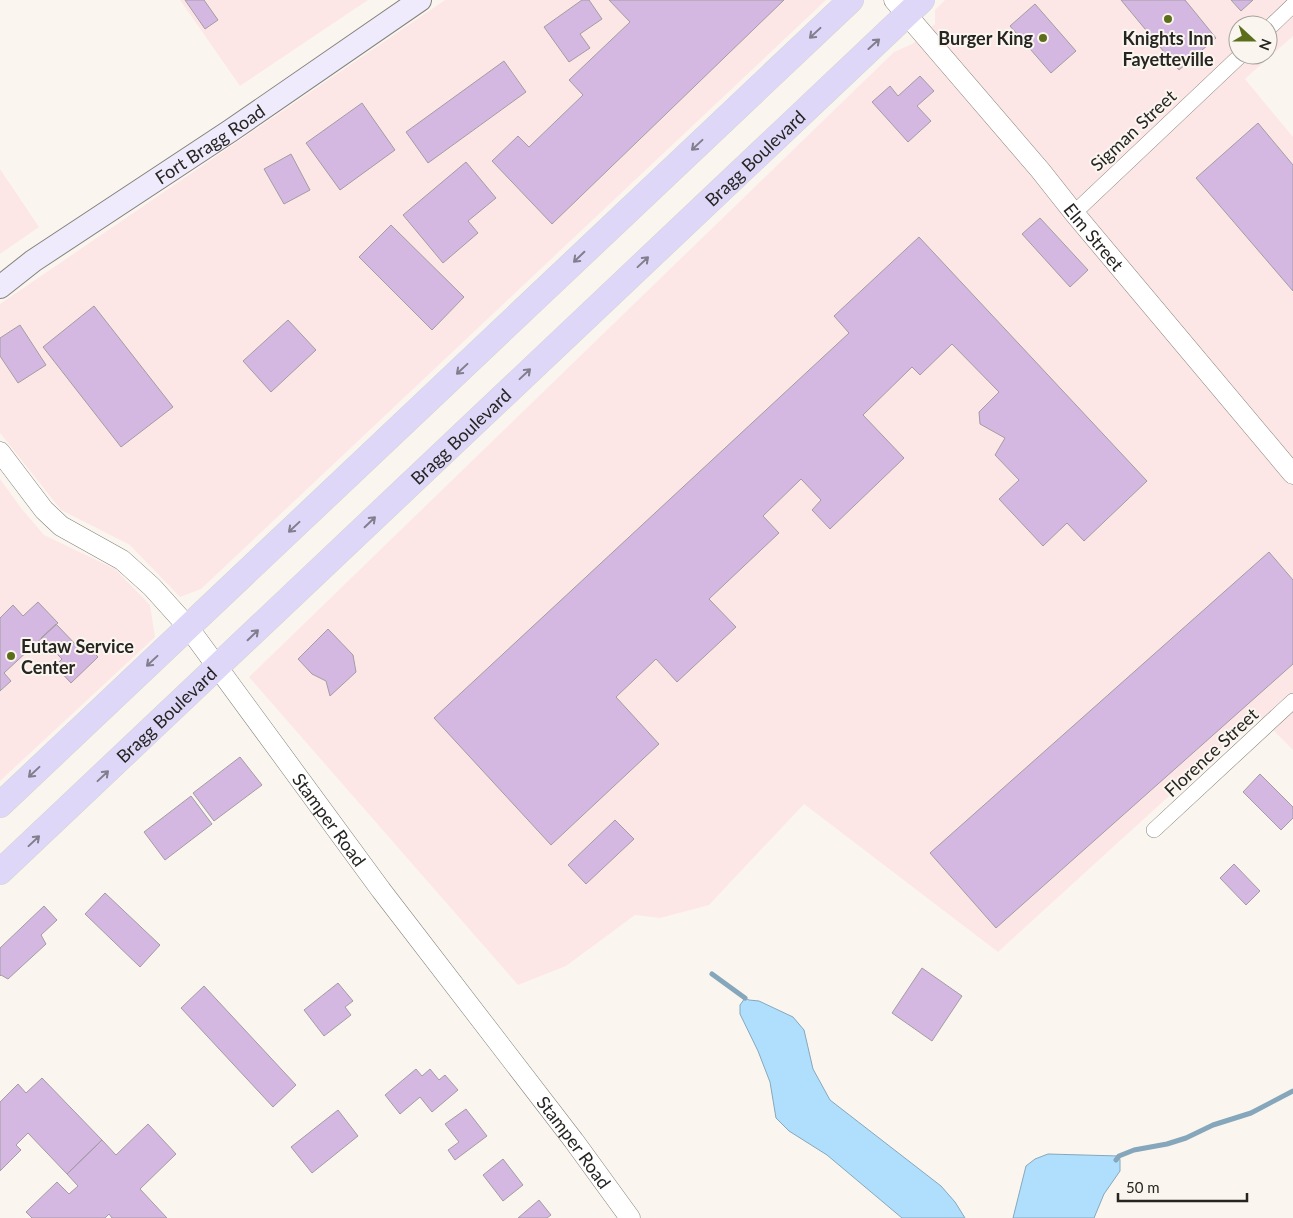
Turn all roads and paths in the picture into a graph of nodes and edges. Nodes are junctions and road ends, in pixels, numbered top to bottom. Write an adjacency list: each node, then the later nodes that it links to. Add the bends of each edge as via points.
1 (420, 0): 8 (main road, Fort Bragg Road, via 33,261)
2 (844, 2): 11 (main road, one-way to 11)
3 (908, 5): 7 (street, Elm Street); 12 (main road, Bragg Boulevard, one-way to 3)
4 (1293, 5): 5 (street)
5 (1278, 19)
6 (1230, 65): 7 (street, Sigman Street)
7 (1074, 213): 10 (street, Elm Street)
8 (0, 287)
9 (0, 452): 11 (street, Stamper Road, via 44,510 61,526 122,560)
10 (1293, 474)
11 (188, 627): 12 (street, Stamper Road); 14 (main road, one-way to 14)
12 (217, 668): 16 (main road, Bragg Boulevard, one-way to 12); 17 (street, Stamper Road)
13 (1293, 701): 15 (street, Florence Street)
14 (0, 805)
15 (1154, 830)
16 (0, 872)
17 (630, 1218)

